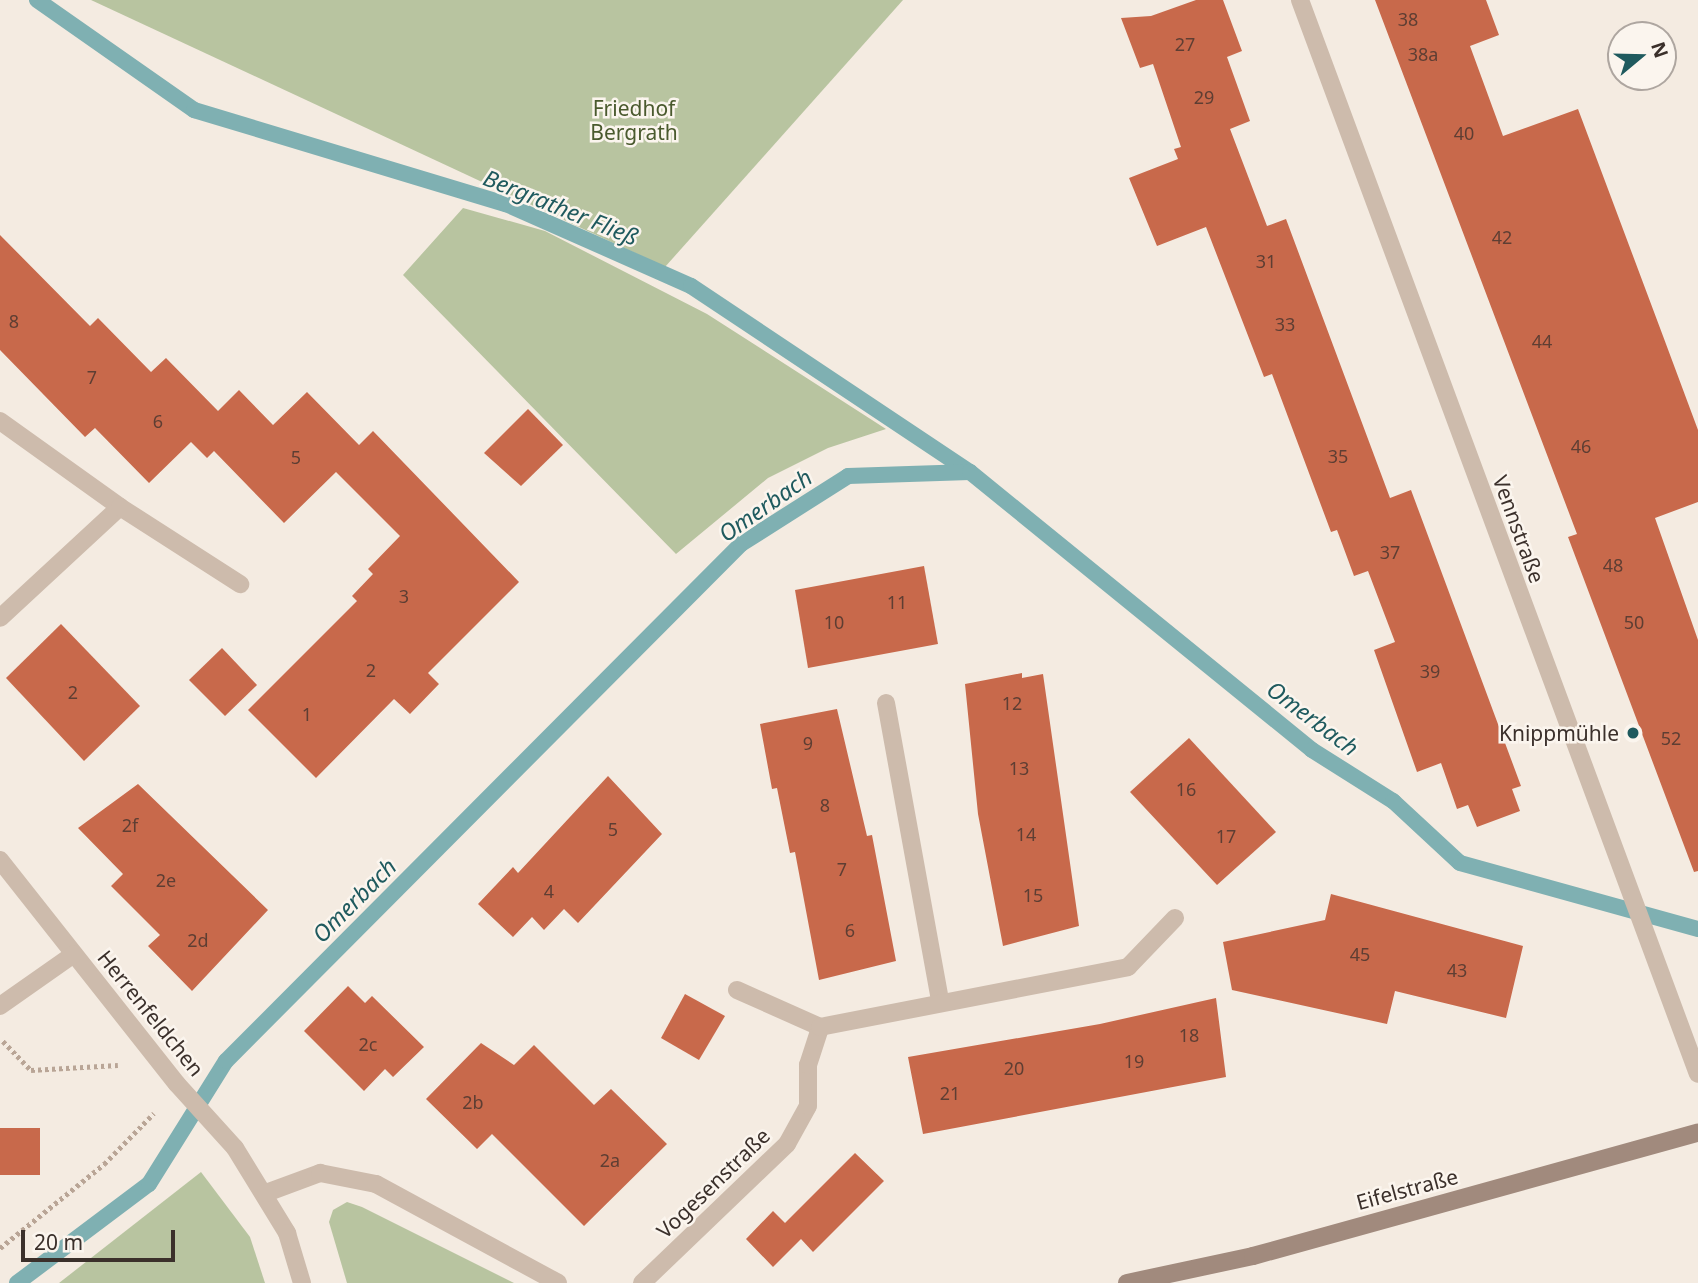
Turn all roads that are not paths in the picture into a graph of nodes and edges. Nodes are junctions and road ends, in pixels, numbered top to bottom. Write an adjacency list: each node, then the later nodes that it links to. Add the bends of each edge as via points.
1 (1300, 0): 14 (street, Vennstraße)
2 (0, 421): 3 (street)
3 (120, 507): 4 (street); 5 (street)
4 (240, 584)
5 (0, 618)
6 (886, 703): 11 (street)
7 (0, 860): 9 (street, Herrenfeldchen)
8 (1175, 918): 11 (street, via 1128,967)
9 (75, 954): 12 (street); 16 (street, Herrenfeldchen, via 177,1084 235,1148)
10 (737, 990): 13 (street)
11 (940, 1000): 13 (street)
12 (0, 1006)
13 (820, 1027): 19 (street, Vogesenstraße, via 808,1065 808,1107 787,1144)
14 (1698, 1074)
15 (1698, 1133): 20 (main road, Eifelstraße, via 1253,1256)
16 (266, 1193): 17 (street, Herrenfeldchen, via 287,1233); 18 (street, via 320,1173 376,1184)
17 (302, 1283)
18 (558, 1283)
19 (642, 1283)
20 (1127, 1283)

